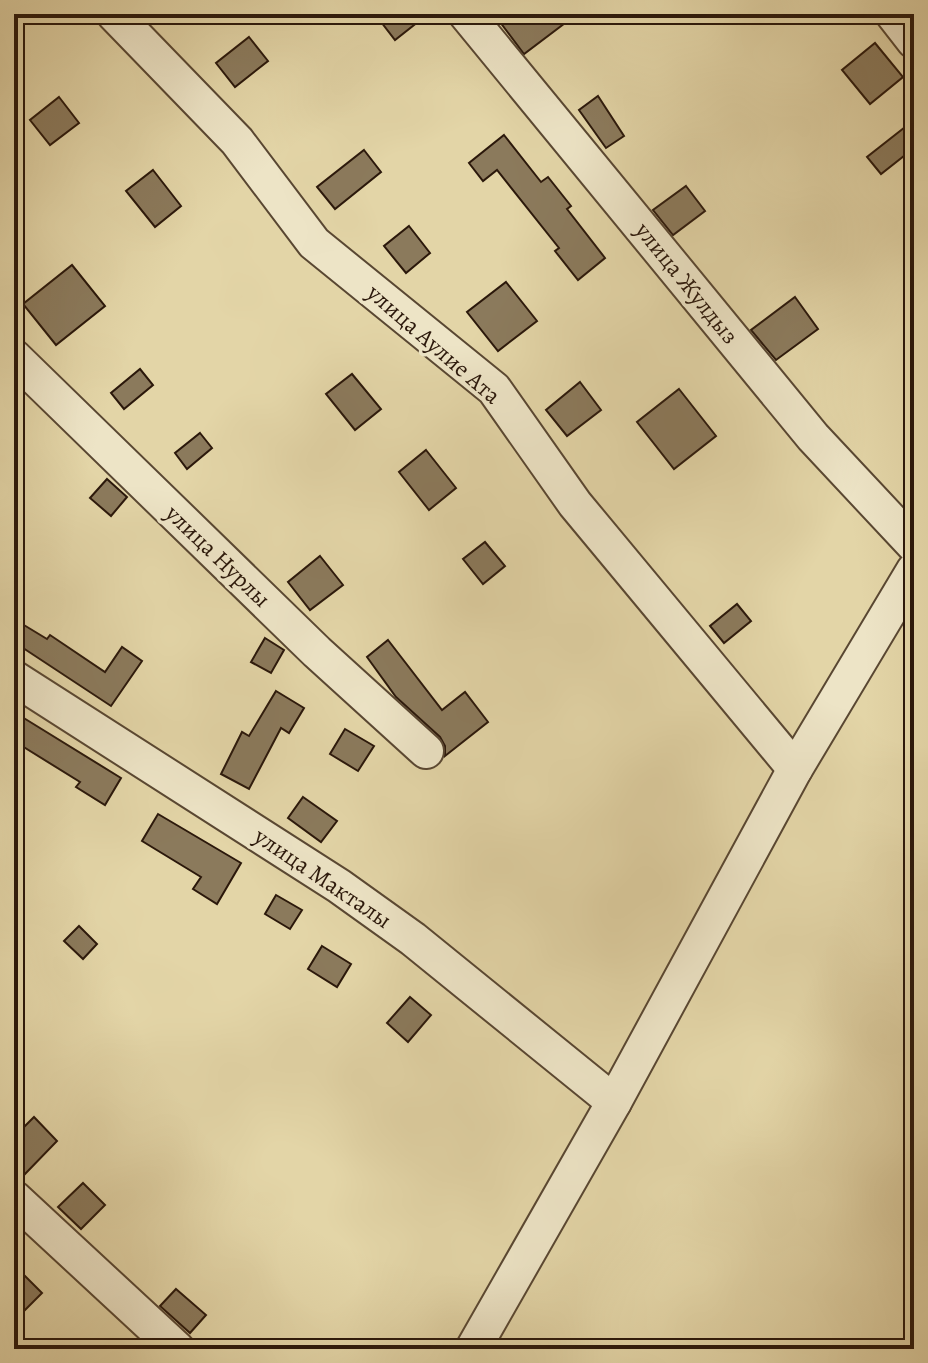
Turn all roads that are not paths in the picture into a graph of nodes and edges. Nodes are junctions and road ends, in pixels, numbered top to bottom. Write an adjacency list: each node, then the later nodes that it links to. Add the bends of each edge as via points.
1 (114, 14): 10 (street, улица Аулие Ата, via 237,141 314,243 494,389 575,504)
2 (466, 14): 6 (street, улица Жулдыз, via 813,437)
3 (893, 14): 4 (street)
4 (914, 41)
5 (14, 357): 9 (street, улица Нурлы)
6 (914, 545)
7 (914, 570): 10 (street)
8 (14, 678): 11 (street, улица Макталы, via 339,886 413,939)
9 (426, 751)
10 (795, 769): 11 (street)
11 (614, 1102): 14 (street)
12 (14, 1198): 13 (street)
13 (177, 1349)
14 (473, 1349)

